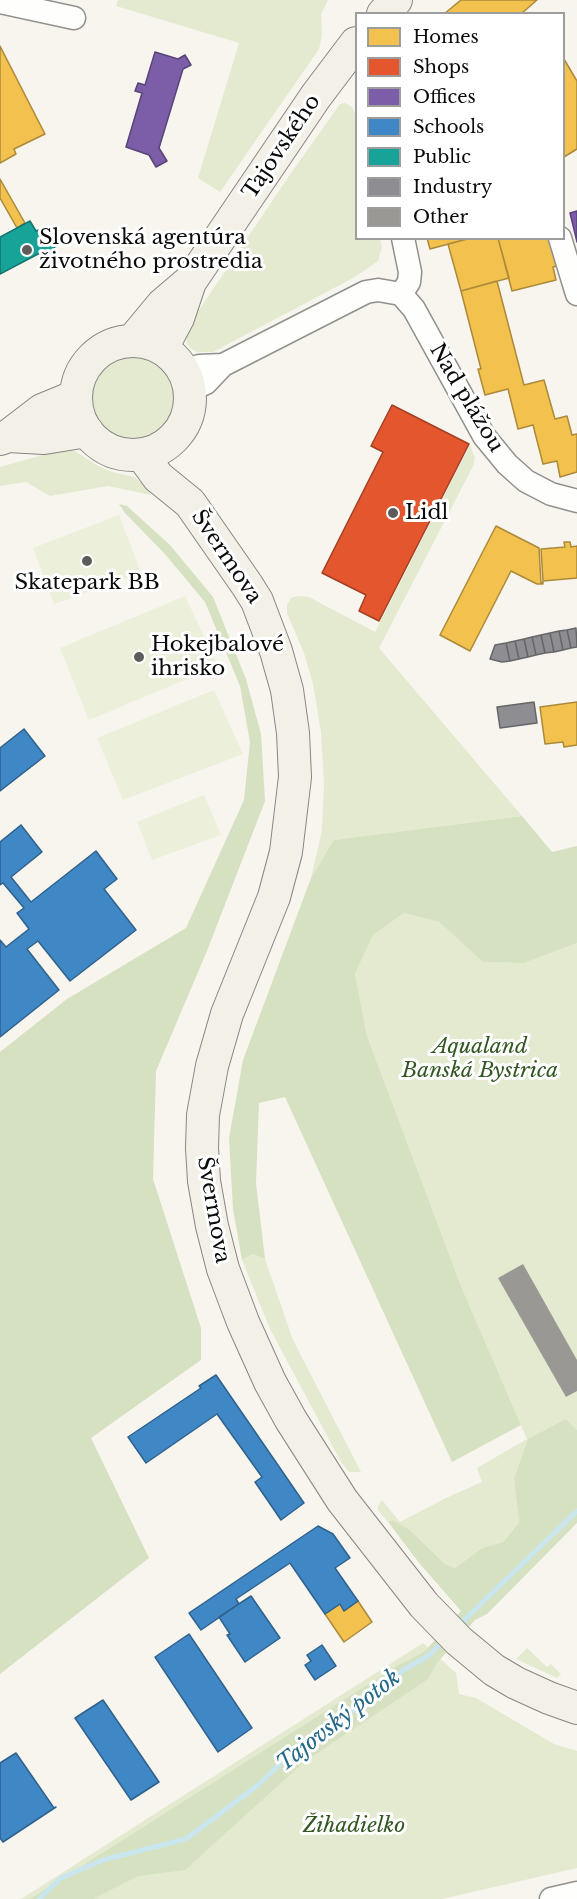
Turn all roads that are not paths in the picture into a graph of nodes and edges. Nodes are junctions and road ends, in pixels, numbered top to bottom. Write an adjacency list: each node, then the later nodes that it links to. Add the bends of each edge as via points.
1 (396, 0): 3 (street)
2 (0, 2): 4 (street)
3 (385, 12)
4 (74, 18)
5 (355, 49): 10 (street, Tajovského, via 316,96 190,282 178,318)
6 (403, 240): 8 (street, via 410,272)
7 (561, 240): 9 (street)
8 (401, 294): 11 (street, via 366,292 223,365 206,383); 16 (street, Nad plážou, via 414,309 484,436 507,464 526,481)
9 (577, 294)
10 (148, 344): 11 (street, via 175,359); 12 (street, via 112,345 94,357 81,374)
11 (187, 380): 15 (street, via 187,419 180,431)
12 (76, 396): 13 (street); 14 (street, via 42,410)
13 (87, 431): 14 (street, via 44,438); 15 (street, via 114,452)
14 (4, 438)
15 (155, 449): 17 (street, Švermova, via 158,477 190,503 261,610 287,690 293,733 286,852 274,897 227,1014 203,1115 204,1181 223,1269 270,1382 291,1420 347,1507 423,1605 494,1670)
16 (577, 501)
17 (577, 1708)
18 (577, 1893): 19 (street)
19 (551, 1899)

